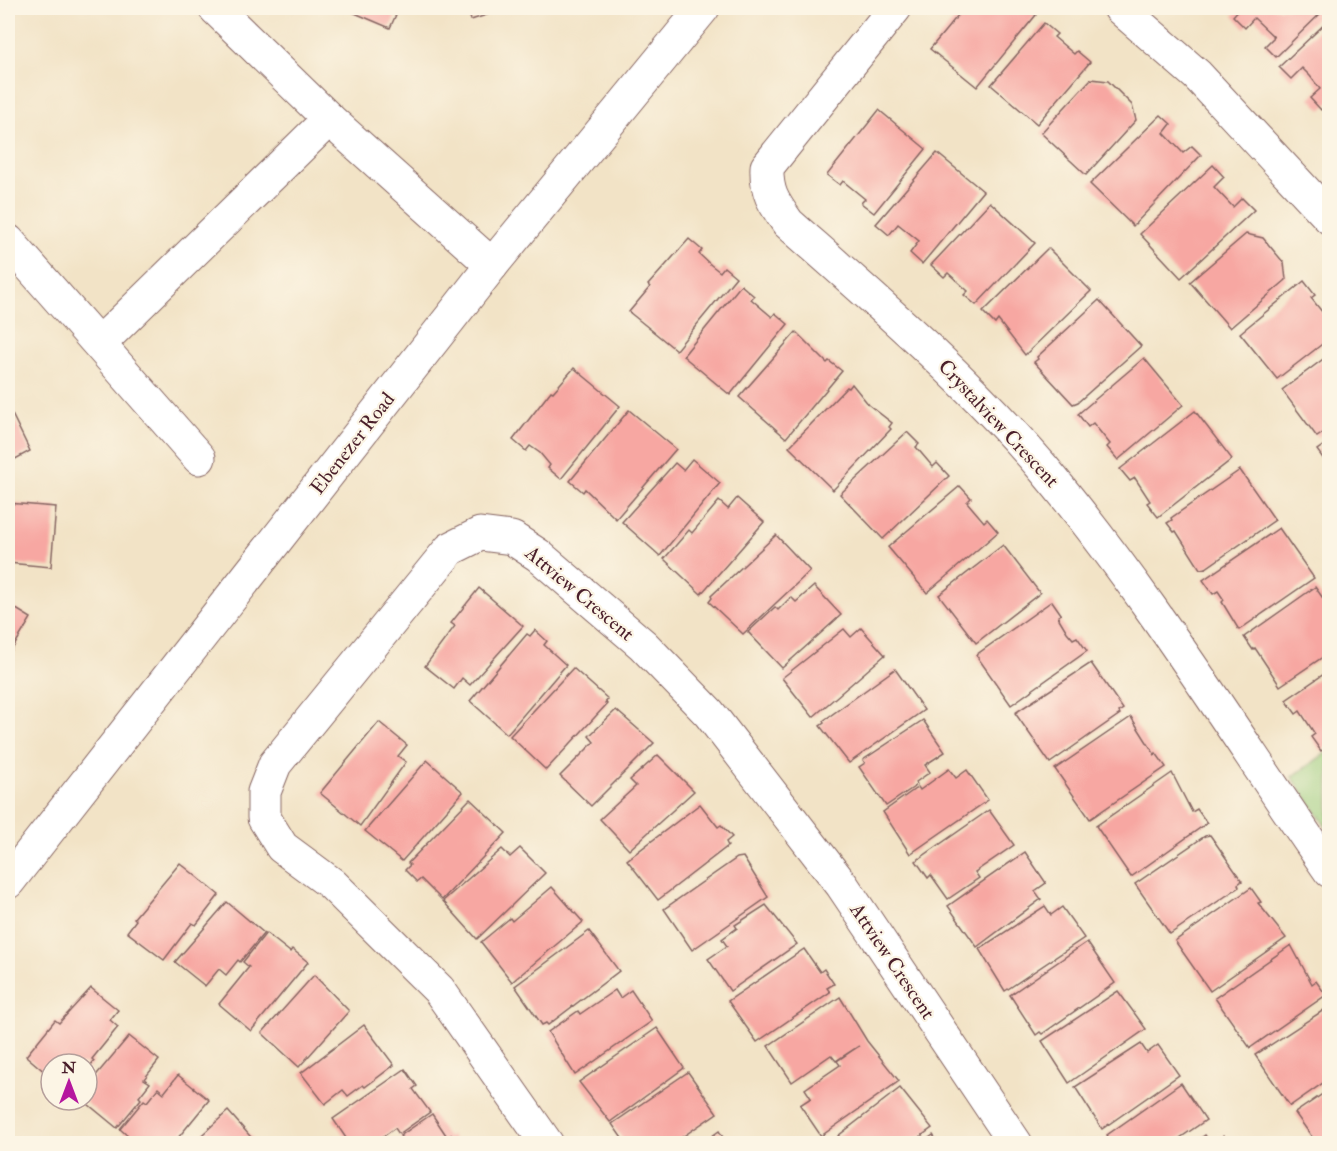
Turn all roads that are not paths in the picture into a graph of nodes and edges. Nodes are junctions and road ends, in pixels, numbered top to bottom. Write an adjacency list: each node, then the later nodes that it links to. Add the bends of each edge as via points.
1 (215, 8): 5 (street)
2 (703, 8): 8 (street, Ebenezer Road)
3 (895, 8): 11 (street, Crystalview Crescent, via 767,167 766,186 775,205 788,223 945,364 1043,468 1109,551)
4 (1120, 8): 6 (street, via 1197,75)
5 (328, 119): 8 (street); 9 (street)
6 (1329, 218)
7 (8, 241): 9 (street)
8 (492, 265): 12 (street, Ebenezer Road)
9 (100, 343): 10 (street)
10 (198, 458)
11 (1329, 871)
12 (8, 882)
13 (548, 1143): 14 (street, Attview Crescent, via 438,990 332,884 282,847 264,818 264,792 274,764 450,549 480,534 512,538 538,555 643,645 709,713 842,885)
14 (1016, 1143)

